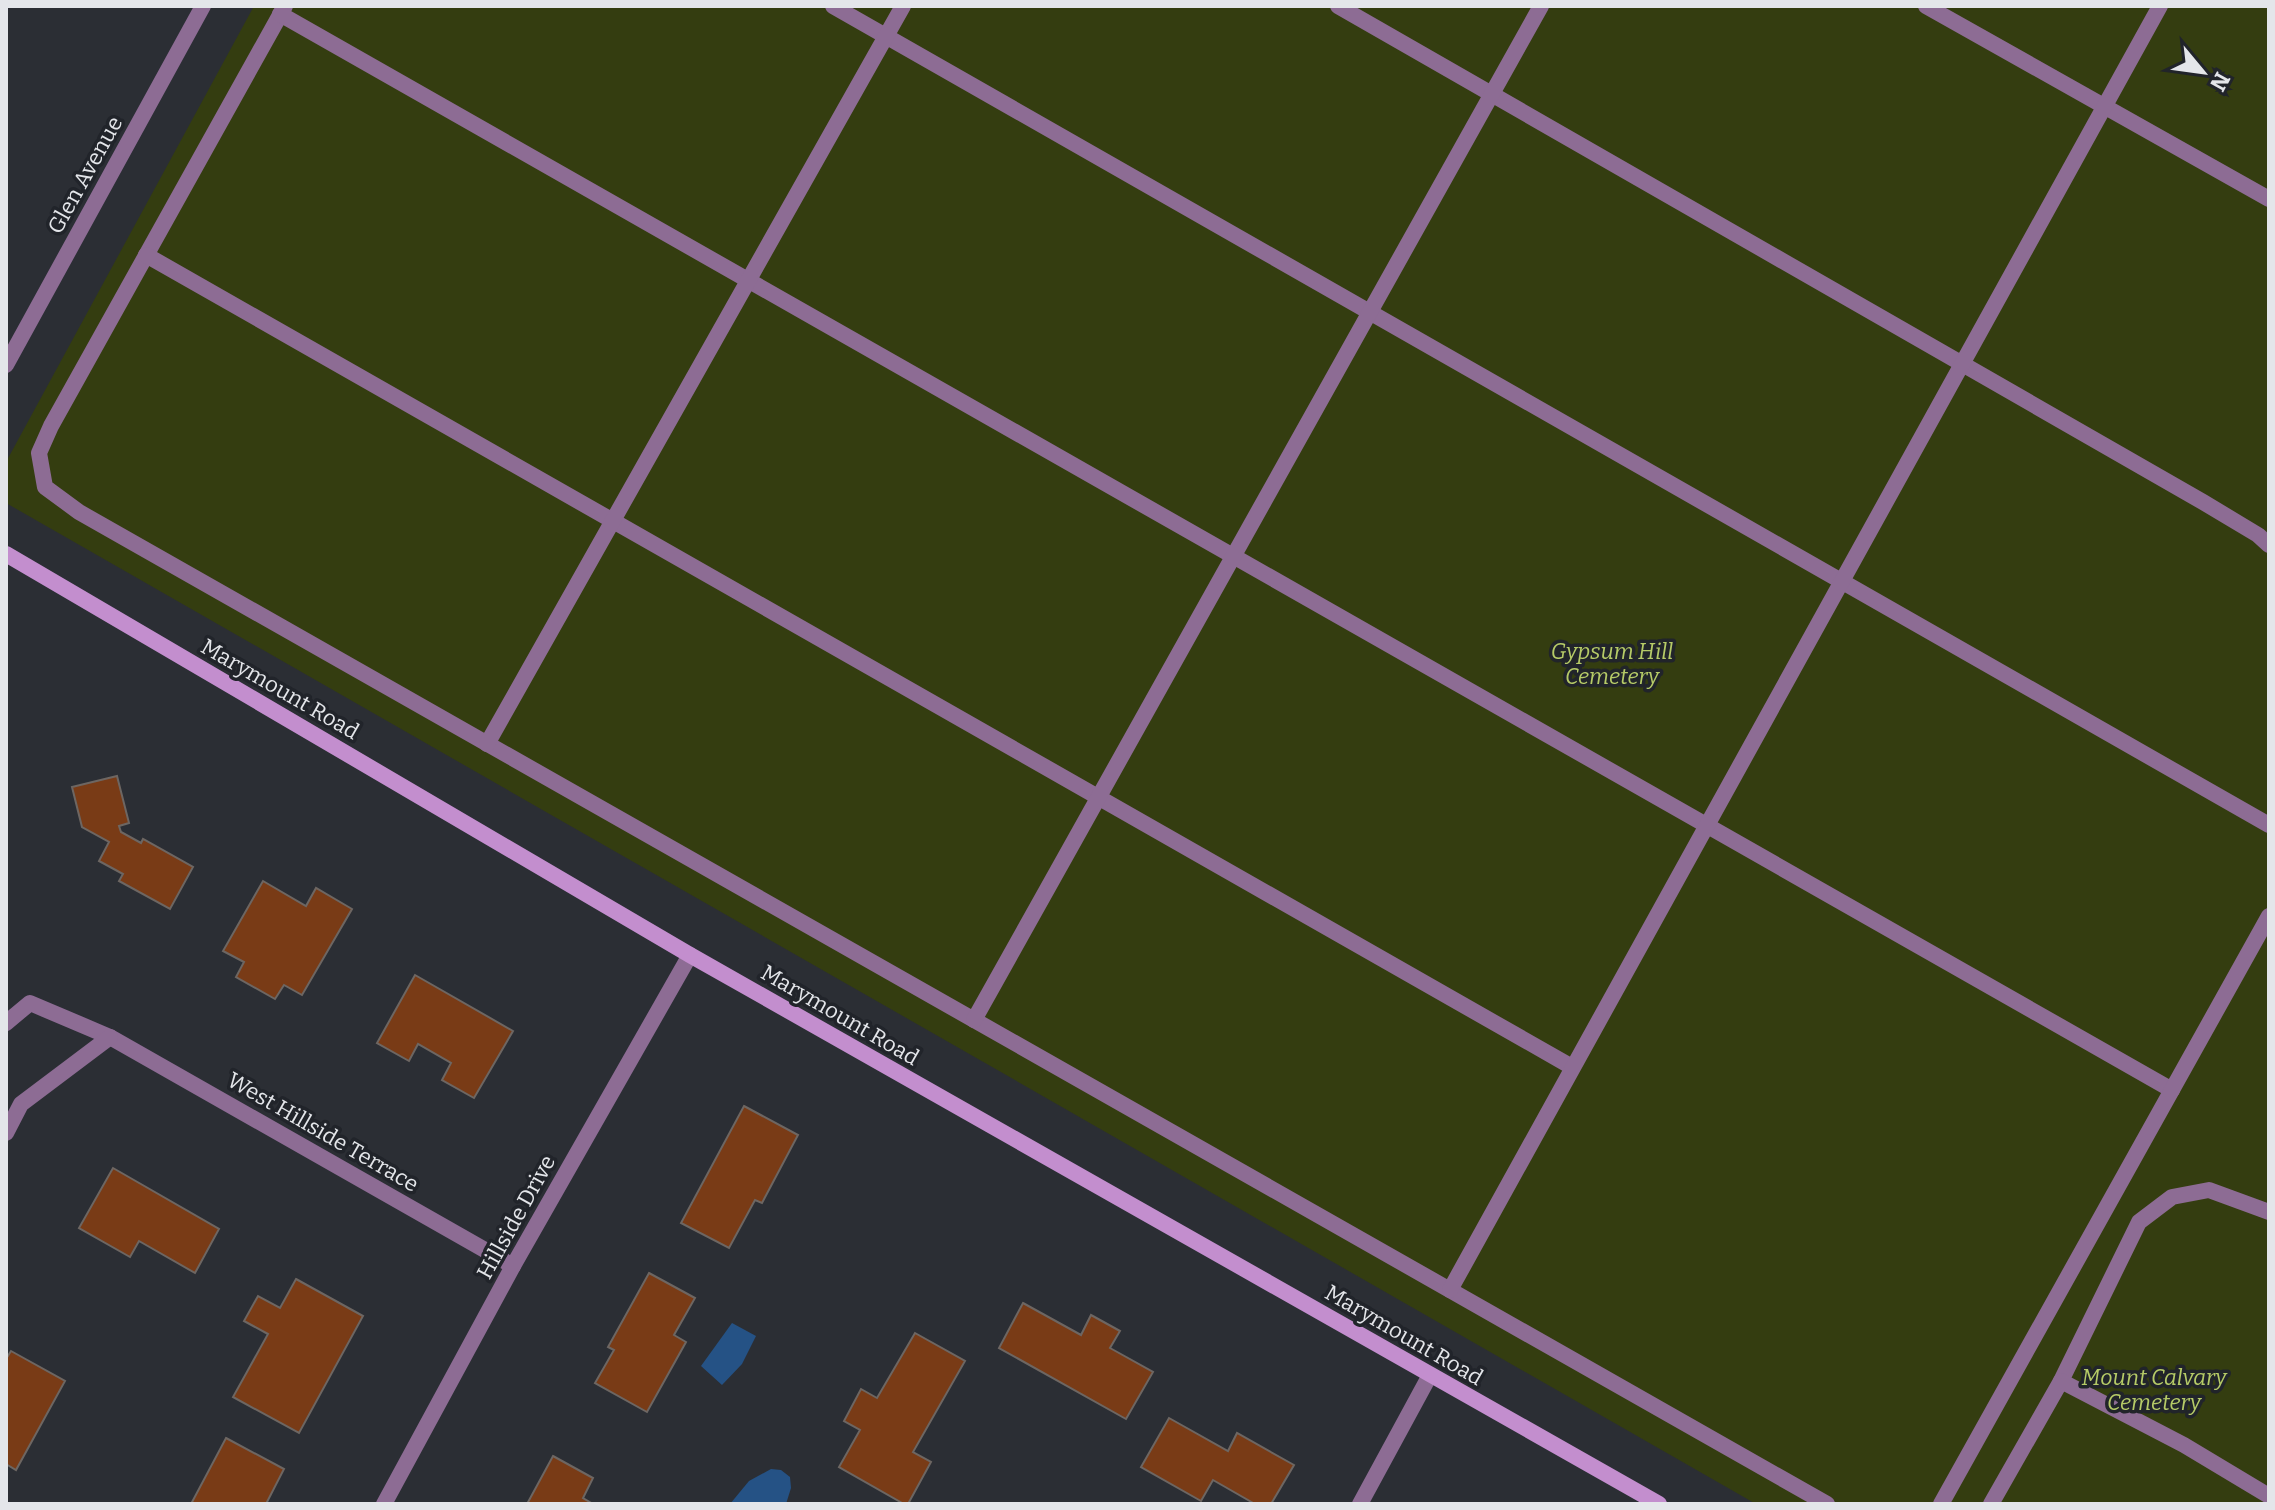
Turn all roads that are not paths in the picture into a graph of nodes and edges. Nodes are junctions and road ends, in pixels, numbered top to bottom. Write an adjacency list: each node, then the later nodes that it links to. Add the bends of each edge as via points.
1 (203, 6): 17 (street, Glen Avenue)
2 (833, 6): 9 (street)
3 (903, 6): 9 (street)
4 (1338, 6): 10 (street)
5 (1541, 6): 10 (street)
6 (1926, 6): 11 (street)
7 (2160, 6): 11 (street)
8 (282, 10): 13 (street); 14 (street)
9 (886, 36): 14 (street); 15 (street)
10 (1491, 94): 15 (street); 16 (street)
11 (2104, 106): 12 (street); 16 (street)
12 (2269, 199)
13 (146, 255): 18 (street); 23 (street, via 39,453 45,487 79,512)
14 (748, 281): 18 (street); 21 (street)
15 (1371, 313): 21 (street); 22 (street)
16 (1962, 363): 19 (street); 22 (street)
17 (6, 365)
18 (612, 521): 23 (street); 24 (street)
19 (2269, 545)
20 (6, 554): 28 (street, Marymount Road)
21 (1234, 557): 24 (street); 25 (street)
22 (1841, 581): 25 (street); 26 (street)
23 (487, 744): 29 (street)
24 (1099, 797): 29 (street); 32 (street)
25 (1706, 825): 32 (street); 33 (street)
26 (2269, 825)
27 (2269, 916): 33 (street)
28 (690, 955): 36 (street, Hillside Drive); 38 (street, Marymount Road)
29 (974, 1020): 37 (street)
30 (6, 1023): 31 (street, West Hillside Terrace, via 30,1003)
31 (110, 1037): 34 (street, via 21,1104); 36 (street, West Hillside Terrace)
32 (1572, 1067): 37 (street)
33 (2172, 1090): 45 (street)
34 (6, 1133)
35 (2269, 1212): 39 (street, via 2209,1190 2172,1197 2139,1222)
36 (513, 1266): 41 (street, Hillside Drive)
37 (1450, 1290): 44 (street)
38 (1430, 1375): 42 (street); 43 (street, Marymount Road)
39 (2061, 1381): 40 (street); 46 (street)
40 (2269, 1496)
41 (384, 1504)
42 (1360, 1504)
43 (1659, 1504)
44 (1827, 1504)
45 (1941, 1504)
46 (1991, 1504)

